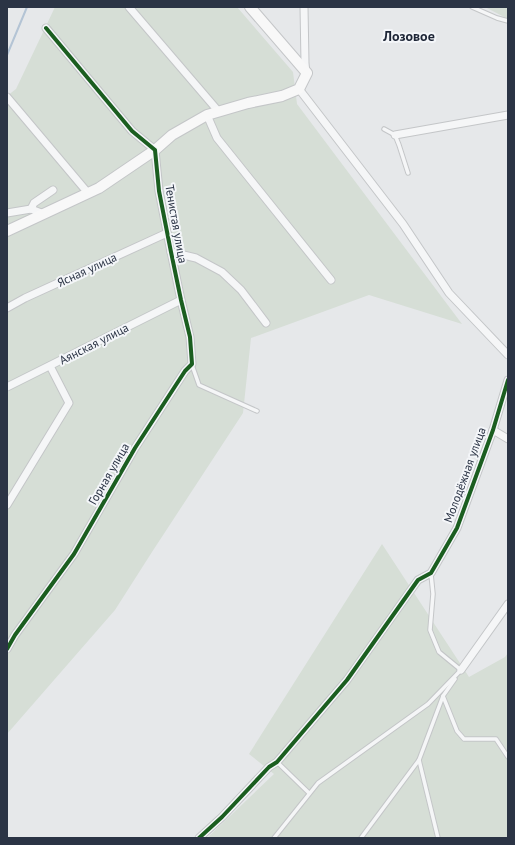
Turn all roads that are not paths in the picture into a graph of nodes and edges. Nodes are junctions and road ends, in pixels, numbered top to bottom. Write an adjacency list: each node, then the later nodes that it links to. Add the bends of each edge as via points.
1 (129, 7): 10 (street)
2 (250, 7): 7 (main road)
3 (304, 7): 7 (street)
4 (472, 7): 5 (lane)
5 (508, 21)
6 (46, 28): 15 (street, via 132,131)
7 (306, 73): 8 (main road)
8 (299, 89): 10 (main road, via 282,96); 29 (street, via 403,224 449,293)
9 (7, 97): 18 (street)
10 (219, 112): 12 (main road)
11 (508, 115): 14 (street)
12 (207, 116): 15 (main road, via 172,135); 25 (street, via 217,138)
13 (384, 129): 14 (lane)
14 (395, 135): 16 (lane)
15 (155, 150): 18 (main road); 23 (street, Тенистая улица)
16 (408, 174)
17 (53, 190): 19 (street, via 34,203)
18 (88, 193): 21 (main road)
19 (31, 209): 20 (street); 21 (street)
20 (7, 213)
21 (44, 214): 22 (main road)
22 (7, 231)
23 (167, 233): 24 (street, Тенистая улица); 27 (street, Ясная улица)
24 (171, 252): 26 (street, Тенистая улица); 28 (street, via 196,258 222,272 241,290)
25 (331, 280)
26 (181, 300): 30 (street, via 190,337); 31 (street, Аянская улица)
27 (7, 308)
28 (266, 324)
29 (508, 355)
30 (192, 364): 34 (lane, via 200,385); 40 (street, Горная улица, via 135,448 74,554)
31 (50, 366): 33 (street, Аянская улица); 37 (street, via 69,402)
32 (508, 380): 35 (street, Молодёжная улица)
33 (7, 387)
34 (256, 411)
35 (493, 430): 36 (street); 38 (street, Молодёжная улица, via 458,528)
36 (508, 439)
37 (7, 505)
38 (431, 573): 41 (lane, via 433,594 430,630 439,652); 45 (street, via 418,580 347,680)
39 (508, 604): 41 (street)
40 (7, 649)
41 (462, 670): 42 (lane); 46 (lane, via 428,704 318,783)
42 (443, 696): 43 (lane, via 457,731 464,739 496,739); 44 (lane)
43 (508, 757)
44 (419, 760): 49 (lane); 50 (lane)
45 (277, 762): 46 (lane); 47 (street, via 269,767)
46 (309, 793): 48 (lane)
47 (200, 838)
48 (274, 838)
49 (361, 838)
50 (438, 838)

